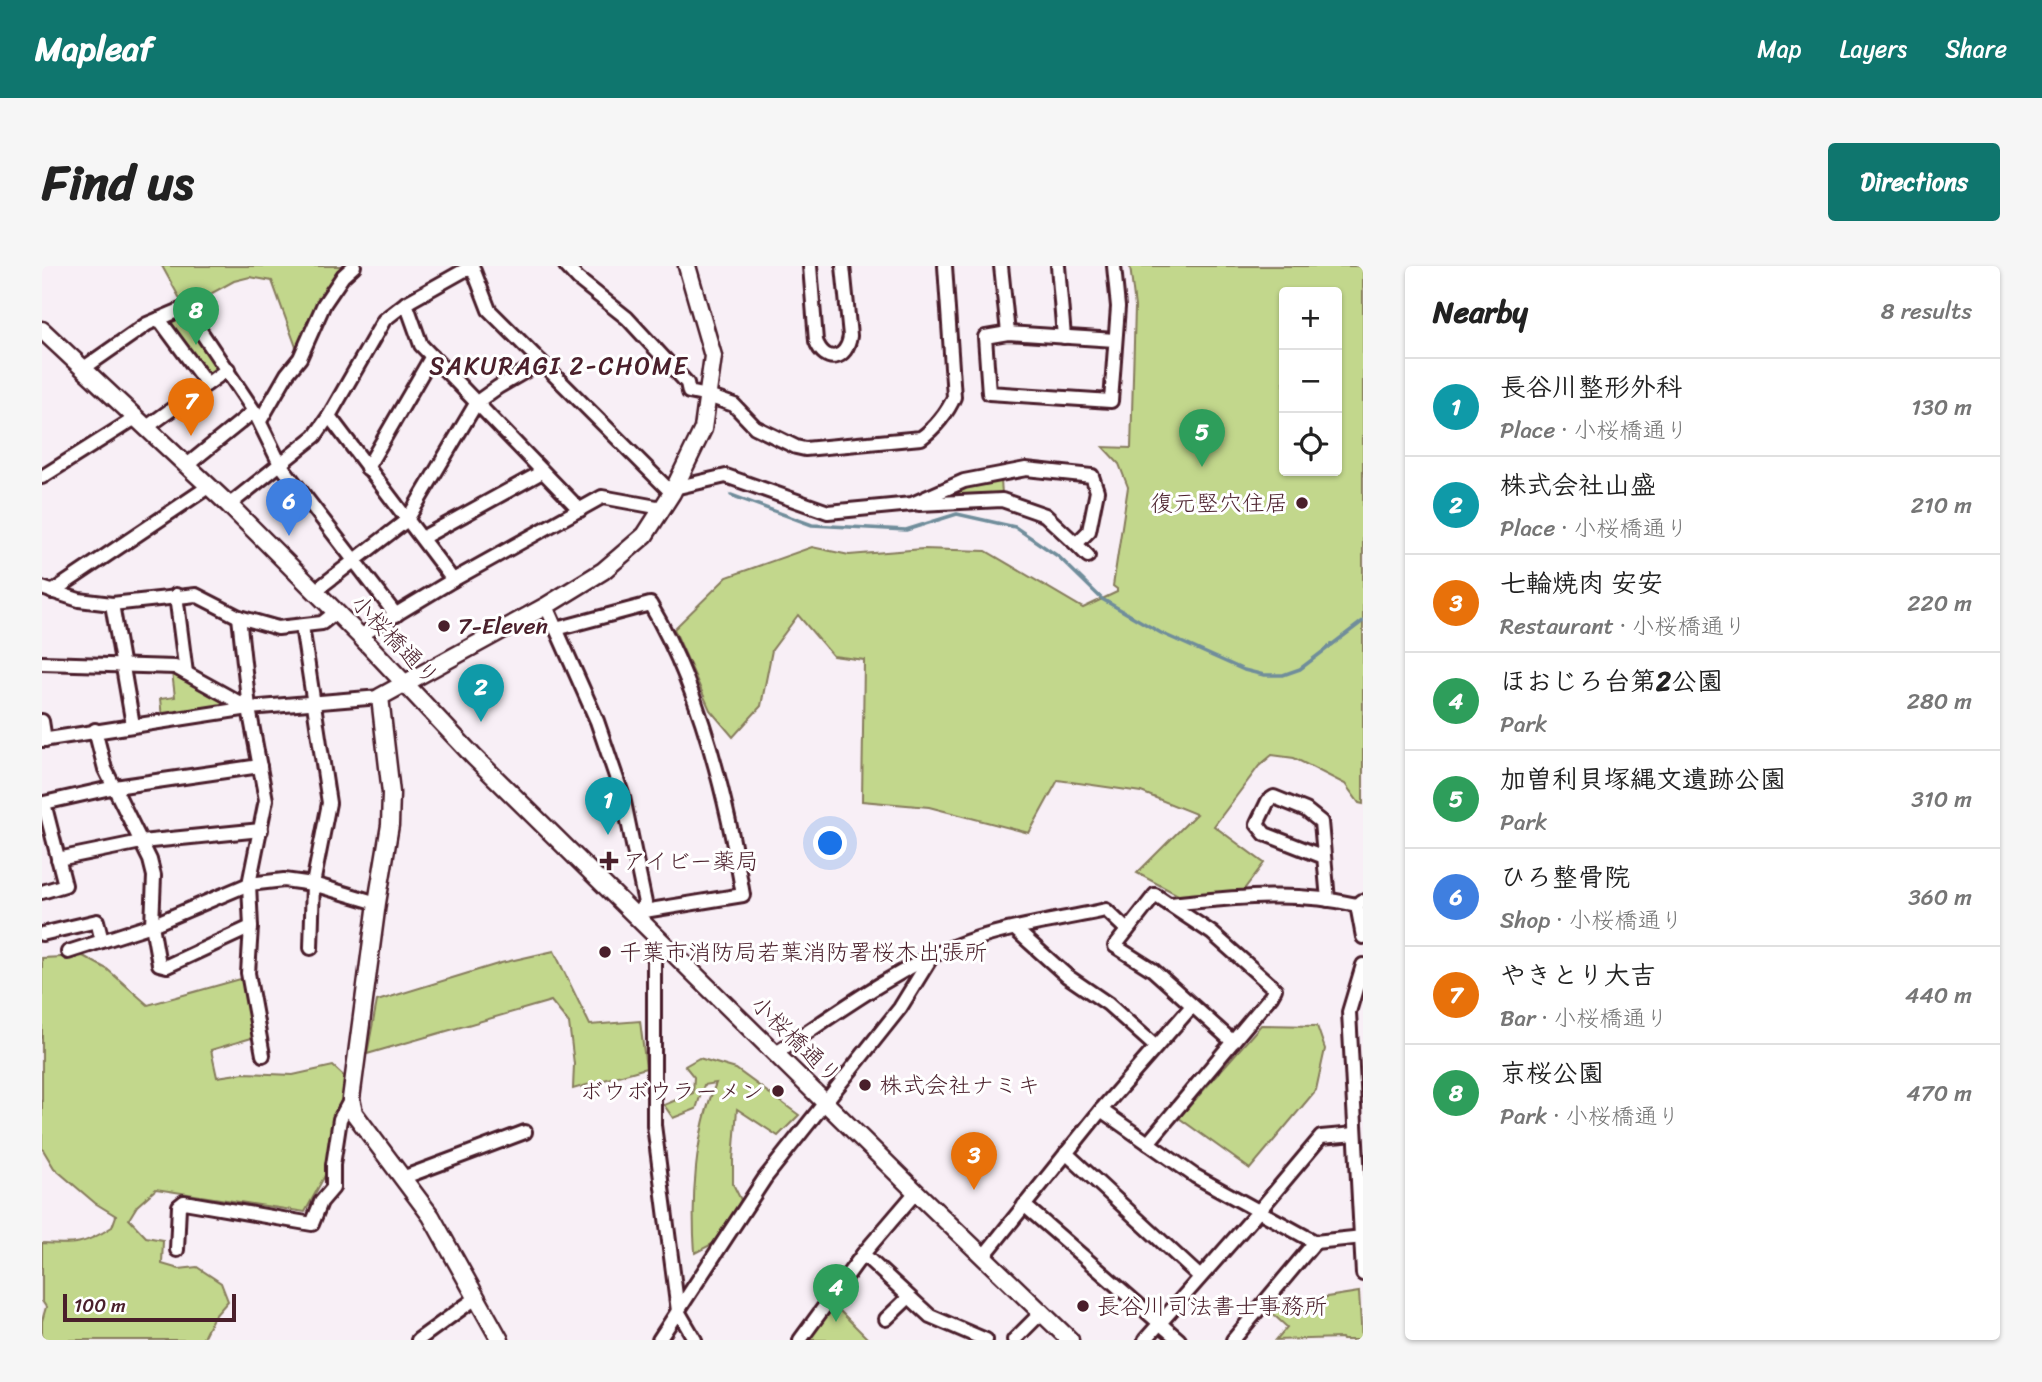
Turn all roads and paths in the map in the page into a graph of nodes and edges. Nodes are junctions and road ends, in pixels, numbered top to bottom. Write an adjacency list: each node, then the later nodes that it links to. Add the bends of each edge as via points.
1 (355, 266): 24 (street, via 324,304 300,358)
2 (472, 266): 11 (street); 18 (street, via 489,310)
3 (566, 266): 22 (street, via 626,318 687,383 688,392)
4 (687, 266): 22 (street, via 713,356)
5 (810, 266): 6 (street, via 816,341 825,355 834,357 849,347)
6 (844, 266)
7 (945, 266): 22 (street, via 954,397 921,438 805,449 755,427 734,405)
8 (1001, 266): 14 (street)
9 (1058, 266): 15 (street)
10 (1114, 266): 16 (street)
11 (406, 303): 17 (street, via 421,345); 25 (street, via 384,320)
12 (159, 318): 19 (street); 20 (street, via 184,308); 21 (street)
13 (42, 330): 19 (street, 小桜橋通り)
14 (1008, 333): 15 (street); 16 (street, via 985,337 989,393 1111,401)
15 (1064, 337): 16 (street)
16 (1115, 340)
17 (432, 356): 23 (street); 29 (street)
18 (541, 362): 23 (street); 33 (street)
19 (84, 368): 26 (street, 小桜橋通り)
20 (228, 369): 21 (street); 24 (street)
21 (207, 384): 26 (street)
22 (708, 396): 33 (street, via 703,429)
23 (477, 402): 30 (street); 38 (street)
24 (257, 416): 27 (street); 28 (street)
25 (329, 416): 27 (street, via 315,436); 29 (street)
26 (142, 422): 28 (street, 小桜橋通り); 31 (street)
27 (280, 464): 35 (street); 42 (street)
28 (186, 466): 32 (street, 小桜橋通り)
29 (367, 468): 38 (street)
30 (542, 471): 37 (street); 39 (street)
31 (42, 477)
32 (208, 487): 35 (street, 小桜橋通り); 44 (street)
33 (673, 490): 34 (street, via 726,476 828,512); 36 (street)
34 (912, 504): 40 (street, via 1002,500 1045,515); 40 (street, via 964,481 1026,469 1092,476 1097,491 1089,531)
35 (229, 505): 45 (street, 小桜橋通り)
36 (663, 508): 37 (street, via 602,497); 48 (street, via 645,535 603,571)
37 (580, 510): 43 (street)
38 (407, 520): 39 (street); 42 (street)
39 (422, 538): 43 (street)
40 (1076, 544): 41 (street)
41 (1088, 556)
42 (354, 560): 45 (street); 50 (street)
43 (453, 580): 50 (street)
44 (47, 590): 47 (street)
45 (315, 591): 49 (street, 小桜橋通り)
46 (176, 595): 47 (street); 51 (street, via 196,594); 57 (street)
47 (111, 604): 56 (street)
48 (547, 606): 53 (street); 58 (street)
49 (336, 612): 52 (street, via 322,623); 54 (street, 小桜橋通り)
50 (396, 615): 54 (street)
51 (239, 617): 52 (street, via 278,628); 61 (street)
52 (302, 626): 60 (street)
53 (556, 629): 79 (street, via 597,721 623,797 645,904); 79 (street, via 650,604 697,709 732,824 743,895)
54 (360, 636): 58 (street, 小桜橋通り)
55 (42, 663): 56 (street)
56 (124, 667): 57 (street, via 175,667); 63 (street)
57 (186, 673): 61 (street)
58 (405, 683): 59 (street); 79 (street, 小桜橋通り, via 474,757)
59 (380, 697): 60 (street); 77 (street, via 391,793)
60 (313, 702): 61 (street); 73 (street, via 329,803)
61 (249, 708): 63 (street); 66 (street)
62 (42, 721): 65 (street)
63 (133, 725): 64 (street)
64 (95, 730): 65 (street); 67 (street)
65 (43, 740)
66 (260, 766): 67 (street); 68 (street, via 266,800)
67 (115, 787): 69 (street); 71 (street, via 44,803)
68 (261, 830): 69 (street); 72 (street)
69 (141, 842): 71 (street); 80 (street, via 153,876)
70 (1324, 857): 70 (street, via 1321,822 1275,797 1268,801 1257,824 1265,834); 75 (street)
71 (58, 859): 74 (street, via 65,885)
72 (249, 884): 73 (street, via 284,880); 80 (street); 81 (street)
73 (313, 884): 77 (street); 88 (street)
74 (42, 892)
75 (1328, 900): 76 (street); 78 (street, via 1252,897)
76 (1360, 902): 85 (street)
77 (377, 903): 99 (street)
78 (1169, 904): 83 (street, via 1156,895); 95 (street, via 1212,933 1275,989)
79 (637, 914): 86 (street, 小桜橋通り)
80 (152, 925): 81 (street, via 159,964 167,966); 87 (street)
81 (251, 927): 98 (street, via 248,973)
82 (1015, 929): 83 (street, via 1106,910); 90 (street); 96 (street)
83 (1128, 930): 92 (street, via 1115,947 1153,971)
84 (42, 934): 87 (street, via 96,920)
85 (1363, 937)
86 (659, 940): 97 (street, 小桜橋通り); 119 (street, via 654,963 654,1125)
87 (102, 941): 89 (street)
88 (312, 948)
89 (68, 952)
90 (932, 956): 97 (street); 100 (street, via 900,1008)
91 (1363, 965): 93 (street)
92 (1192, 1006): 95 (street); 96 (street)
93 (1349, 1012): 94 (street); 103 (street)
94 (1363, 1014)
95 (1233, 1042): 104 (street)
96 (1156, 1047): 101 (street)
97 (776, 1053): 100 (street, 小桜橋通り)
98 (263, 1055)
99 (351, 1099): 106 (street, via 354,1113); 112 (street, via 340,1119 333,1188 312,1224 184,1202 179,1206)
100 (826, 1102): 107 (street, 小桜橋通り); 119 (street, via 765,1178)
101 (1101, 1110): 104 (street); 105 (street)
102 (525, 1132): 106 (street)
103 (1355, 1134): 109 (street, via 1321,1137); 110 (street)
104 (1148, 1143): 109 (street)
105 (1066, 1153): 108 (street); 116 (street)
106 (401, 1178): 117 (street, via 431,1216)
107 (916, 1192): 113 (street); 114 (street, 小桜橋通り)
108 (1024, 1205): 114 (street); 122 (street)
109 (1258, 1212): 111 (street); 116 (street)
110 (1362, 1237): 111 (street); 115 (street)
111 (1315, 1242): 133 (street)
112 (177, 1250)
113 (863, 1254): 118 (street); 127 (street)
114 (983, 1257): 120 (street, 小桜橋通り)
115 (1363, 1274)
116 (1199, 1276): 122 (street)
117 (476, 1298): 123 (street); 124 (street)
118 (908, 1298): 121 (street); 128 (street, via 930,1316)
119 (678, 1311): 125 (street); 126 (street)
120 (1041, 1313): 129 (street); 130 (street, 小桜橋通り)
121 (886, 1319)
122 (1159, 1324): 131 (street); 132 (street)
123 (418, 1340)
124 (499, 1340)
125 (659, 1340)
126 (695, 1340)
127 (800, 1340)
128 (986, 1340)
129 (1014, 1340)
130 (1070, 1340)
131 (1145, 1340)
132 (1179, 1340)
133 (1233, 1340)

